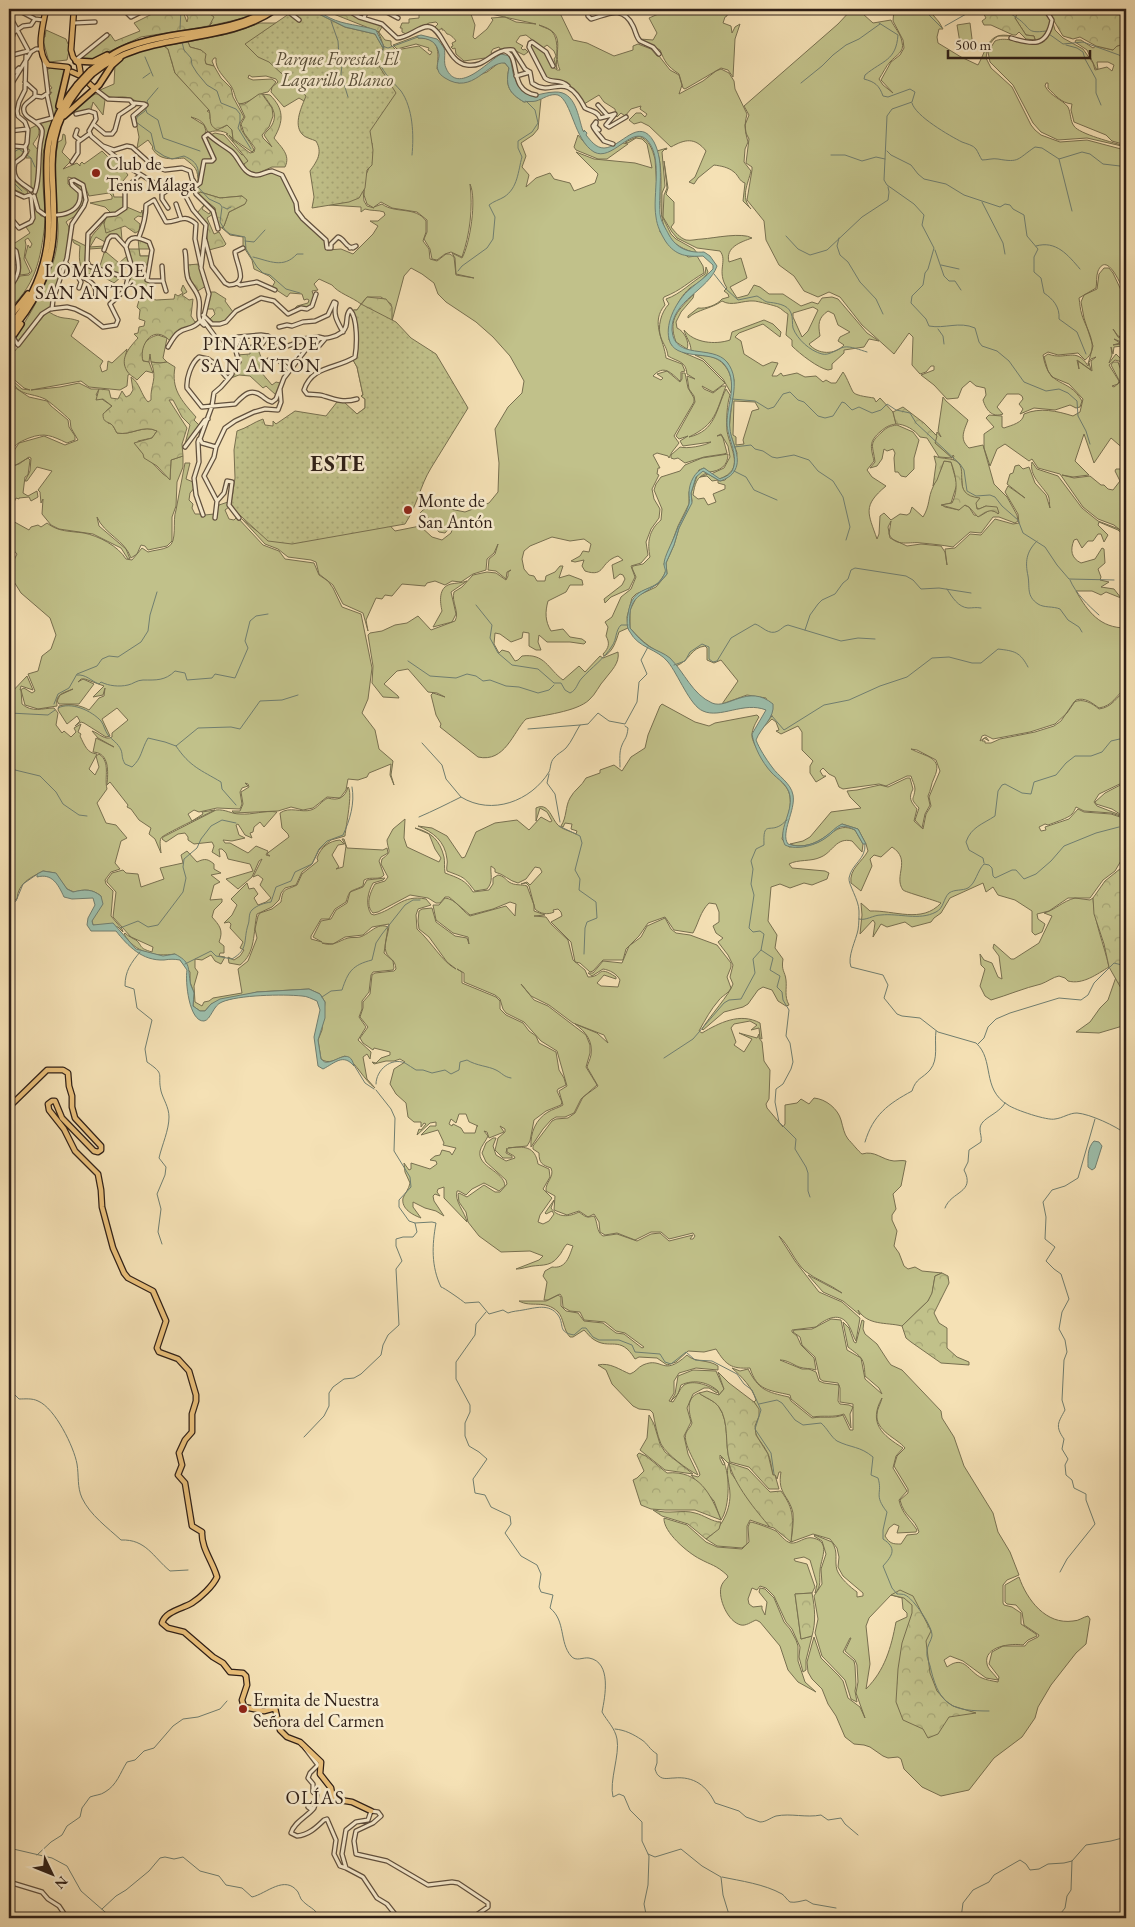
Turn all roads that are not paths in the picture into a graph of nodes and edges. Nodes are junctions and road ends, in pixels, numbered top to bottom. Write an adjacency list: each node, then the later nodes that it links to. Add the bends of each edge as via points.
1 (16, 9): 23 (street)
2 (46, 9): 24 (main road)
3 (74, 9): 26 (main road)
4 (93, 9): 5 (street, via 99,12)
5 (103, 9)
6 (132, 9): 7 (street, via 127,13 131,17)
7 (147, 9)
8 (270, 9): 28 (highway)
9 (276, 9): 28 (highway)
10 (285, 9): 25 (street)
11 (346, 9): 20 (street)
12 (367, 9): 20 (street)
13 (381, 9): 21 (street)
14 (587, 9): 19 (street, via 591,19)
15 (615, 9): 19 (street)
16 (644, 9): 17 (street)
17 (650, 9)
18 (1045, 9): 31 (street, via 1052,20 1049,32 1040,41 1033,44)
19 (612, 12): 38 (street, via 629,19 640,41 654,47)
20 (364, 18): 36 (street, via 382,24 397,38 429,26 436,30 456,59 467,66 483,63 498,51)
21 (398, 18)
22 (9, 19): 29 (street)
23 (35, 19): 24 (street); 29 (street, via 32,26)
24 (43, 20): 34 (main road, via 40,33)
25 (299, 20)
26 (74, 22): 27 (street); 41 (main road, via 71,50)
27 (95, 22)
28 (248, 22): 33 (highway, via 237,29); 35 (highway, via 145,41)
29 (15, 31): 32 (street); 37 (street)
30 (107, 35): 41 (street)
31 (1011, 38)
32 (9, 41)
33 (154, 44): 49 (highway, via 122,54); 56 (highway, via 117,59)
34 (42, 47): 37 (street); 40 (main road); 44 (main road, via 49,63)
35 (124, 48): 41 (highway, via 93,62); 49 (highway)
36 (504, 51): 48 (street, via 516,52); 51 (street, via 513,57)
37 (28, 53): 39 (street); 46 (street); 53 (street)
38 (659, 54)
39 (9, 56)
40 (44, 60): 42 (main road); 47 (street)
41 (76, 60): 44 (main road, via 71,60); 45 (main road)
42 (51, 66): 44 (main road); 47 (street)
43 (553, 66): 57 (street, via 546,52 530,43 545,78 565,83)
44 (69, 68): 45 (main road); 50 (main road); 71 (highway)
45 (79, 68): 50 (main road)
46 (17, 72): 52 (street); 55 (street)
47 (45, 72): 58 (street)
48 (530, 72): 51 (street); 57 (street, via 536,86 545,89 561,85)
49 (91, 73): 54 (highway, bridge)
50 (81, 76): 56 (main road)
51 (516, 76): 59 (street, via 529,94)
52 (9, 78)
53 (24, 82): 60 (street, via 35,91); 72 (street, via 25,90 17,114)
54 (78, 86): 69 (highway); 71 (highway, via 63,104)
55 (9, 88)
56 (98, 89): 61 (street, via 108,100 130,100); 69 (highway, via 69,110)
57 (573, 91): 66 (street, via 585,108 599,116)
58 (47, 95): 60 (street); 67 (street, via 52,119)
59 (536, 95)
60 (35, 96): 67 (street, via 24,109 26,116)
61 (134, 103): 68 (street, via 118,117 112,134 105,134); 70 (street, via 146,106 134,116)
62 (598, 105): 64 (street)
63 (76, 114): 68 (street, via 93,112 96,116)
64 (608, 116): 65 (street, via 616,114 606,125 608,127); 66 (street)
65 (626, 117)
66 (598, 120): 74 (street, via 595,126); 78 (street, via 594,129 604,141)
67 (37, 122): 87 (street, via 42,132 37,182)
68 (93, 124): 76 (street)
69 (59, 125): 117 (highway, via 52,156 53,244)
70 (135, 125)
71 (53, 128): 104 (highway, via 46,160 49,219)
72 (28, 129): 75 (street); 79 (street)
73 (77, 130): 77 (street, via 74,136)
74 (599, 130)
75 (10, 131)
76 (89, 134): 77 (street); 80 (street)
77 (80, 140): 82 (street, via 78,153)
78 (613, 144)
79 (25, 146): 81 (street, via 14,146); 87 (street, via 24,156 15,163 14,175 18,183)
80 (103, 146): 83 (street); 84 (street, via 114,150 132,147 153,166 165,170 186,169)
81 (9, 150)
82 (72, 162)
83 (140, 175): 86 (street); 108 (street, via 125,189 126,207 116,214 106,215 88,234 87,261 92,268)
84 (193, 180): 94 (street, via 197,197 212,211); 97 (street, via 196,186 200,183 204,161 214,159 204,139 208,134 232,152 242,167 252,174 272,171 282,175 297,211 326,240 327,248 338,237 350,248)
85 (9, 190): 87 (street, via 24,197)
86 (167, 190): 89 (street, via 162,196); 96 (street, via 181,187 193,210 206,225)
87 (32, 194): 90 (street, via 38,210); 92 (street, via 31,222 19,228)
88 (176, 204): 93 (street)
89 (168, 208)
90 (46, 215)
91 (57, 215): 103 (street, via 69,213 77,207 80,192 71,181 79,182 86,193 85,202 72,222)
92 (9, 216)
93 (180, 218): 95 (street, via 168,223 154,200 148,202); 106 (street, via 188,218 196,224 195,239)
94 (218, 229)
95 (139, 237): 99 (street, via 129,240); 109 (street, via 152,247 147,280)
96 (205, 239): 106 (street); 110 (street, via 215,271 225,283)
97 (358, 244)
98 (9, 246): 111 (street, via 16,251 19,270)
99 (126, 247): 101 (street, via 113,235 108,238); 108 (street, via 133,268)
100 (243, 248): 110 (street, via 235,252 242,274)
101 (104, 250)
102 (185, 251): 121 (street, via 188,279 199,300)
103 (66, 262): 107 (street); 118 (street)
104 (43, 265): 120 (highway, via 27,296); 123 (highway, via 28,300)
105 (162, 266): 109 (street)
106 (202, 268): 119 (street, via 209,294)
107 (77, 275): 112 (street, via 81,282); 116 (street, via 96,286)
108 (128, 278): 118 (street, via 125,290 110,304 118,320 115,326 103,327 75,309)
109 (163, 281): 114 (street)
110 (237, 283): 113 (street, via 257,282)
111 (9, 288)
112 (79, 288)
113 (275, 290)
114 (166, 291)
115 (316, 294): 119 (street, via 312,306 288,314 274,301 261,298 220,324 212,324)
116 (95, 298)
117 (31, 304): 125 (highway); 130 (highway)
118 (52, 309): 125 (street, bridge, via 42,314 17,343)
119 (203, 315): 122 (street)
120 (9, 318)
121 (200, 321): 122 (street); 131 (street, via 193,328 178,332)
122 (207, 326): 128 (street, via 222,346)
123 (9, 327)
124 (279, 327): 126 (street, via 318,320 328,315 334,302 335,317)
125 (9, 332)
126 (343, 332): 129 (street); 137 (street, via 350,310 356,330 355,357 312,375 304,390 306,394 333,400 349,402)
127 (268, 336): 128 (street); 129 (street, via 286,347 308,340); 132 (street, via 258,348)
128 (240, 337): 135 (street, via 235,348 239,362)
129 (326, 339): 134 (street, via 319,346 306,348)
130 (9, 342)
131 (168, 347)
132 (252, 347)
133 (269, 360): 134 (street, via 278,360)
134 (290, 370): 136 (street)
135 (228, 379): 138 (street, via 214,393); 138 (street, via 208,359 199,357 194,361 187,388 200,406)
136 (280, 388): 138 (street, via 272,402 249,392 235,404); 142 (street, via 278,410 260,410 235,421 225,428)
137 (356, 399)
138 (212, 406): 139 (street)
139 (208, 420): 140 (street); 141 (street)
140 (200, 439): 142 (street, via 202,443); 144 (street, via 199,462 194,478)
141 (185, 447)
142 (216, 447): 143 (street, via 204,476)
143 (217, 501): 145 (street); 146 (street, via 227,482 232,482 230,505)
144 (203, 515)
145 (215, 518)
146 (239, 518)
147 (9, 1107): 148 (main road, via 47,1070 64,1070 68,1074 73,1114 101,1150 96,1152 90,1148 62,1118 54,1100 48,1104 49,1110 64,1129 74,1151 98,1174 102,1207 113,1248 124,1273 149,1287 157,1298 166,1321 157,1348 159,1352 178,1359 190,1376 196,1401 192,1432 179,1452 182,1465 178,1475 185,1483 192,1526 202,1532 202,1542 217,1577 194,1602 166,1617 162,1623 184,1632 230,1672 246,1676 244,1707 264,1711 275,1708 278,1726)
148 (304, 1747): 149 (main road, via 321,1762 320,1774 331,1788 333,1799 352,1802); 150 (street, via 318,1765 308,1777 313,1786 312,1792 317,1795 312,1809 291,1833 303,1835 327,1819 336,1840 334,1854 340,1866)
149 (370, 1813): 150 (street, via 368,1820 356,1822 346,1830 342,1854); 154 (street, via 378,1812 381,1816 356,1831 356,1854 387,1861 428,1885 458,1883 488,1903 488,1907)
150 (346, 1868): 153 (street, via 363,1877 377,1898 387,1904)
151 (9, 1882): 152 (street, via 42,1892 59,1906)
152 (67, 1918)
153 (398, 1918)
154 (472, 1918)

